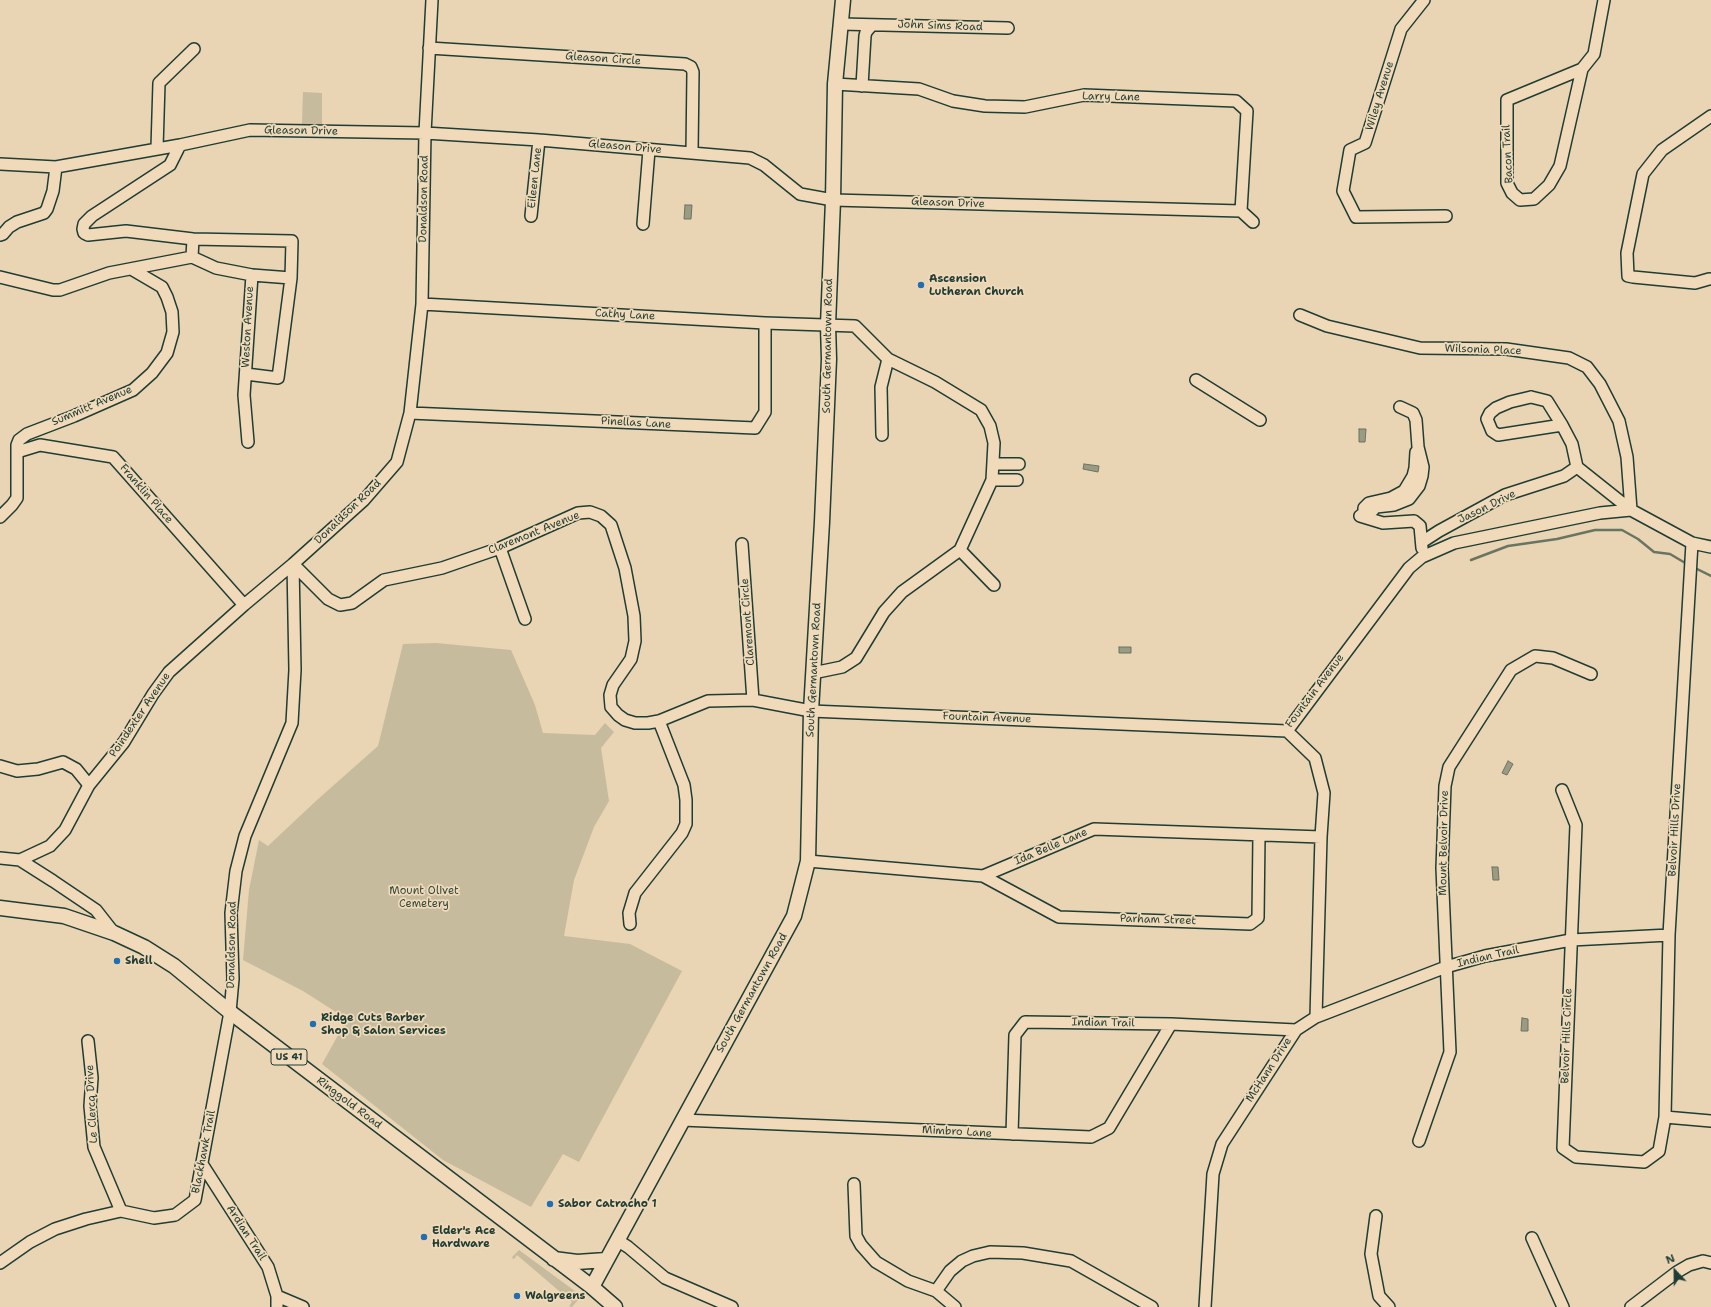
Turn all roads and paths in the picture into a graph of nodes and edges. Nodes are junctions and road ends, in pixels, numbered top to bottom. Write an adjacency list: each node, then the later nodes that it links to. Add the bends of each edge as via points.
1 (432, 0): 8 (street, Donaldson Road)
2 (843, 0): 5 (main road, South Germantown Road)
3 (1424, 0): 25 (street, Wiley Avenue, via 1401,29 1365,143 1350,150 1343,191 1356,217)
4 (1604, 0): 10 (street, Bacon Trail, via 1594,54)
5 (841, 24): 6 (street, John Sims Road); 11 (main road, South Germantown Road)
6 (872, 24): 7 (street, John Sims Road); 12 (street, via 865,36)
7 (1008, 28)
8 (429, 48): 14 (street, Donaldson Road); 19 (street, Gleason Circle, via 685,64 691,67 693,72)
9 (194, 49): 17 (street, via 159,84)
10 (1582, 69): 10 (street, Bacon Trail, via 1560,166 1549,185 1534,199 1520,200 1512,193 1507,183 1507,100)
11 (835, 84): 12 (street, Larry Lane); 22 (main road, South Germantown Road)
12 (862, 86): 23 (street, Larry Lane, via 919,89 954,101 985,106 1025,107 1084,96 1236,101 1247,111)
13 (1711, 116): 35 (street, via 1662,150 1643,174 1627,253 1628,276 1633,278 1695,283)
14 (425, 133): 15 (street, Gleason Drive); 16 (street, Gleason Drive, via 250,130); 36 (street, Donaldson Road)
15 (539, 140): 18 (street, Gleason Drive); 24 (street, Eileen Lane)
16 (180, 145): 17 (street, Gleason Drive); 29 (street, via 170,165 92,216 84,224 83,229 88,235 126,231)
17 (157, 148): 21 (street, Gleason Drive)
18 (649, 150): 19 (street, Gleason Drive); 27 (street)
19 (692, 152): 22 (street, Gleason Drive, via 750,158 764,164 800,194)
20 (0, 164): 21 (street, Gleason Drive)
21 (56, 167): 28 (street, via 47,210 17,222)
22 (833, 200): 23 (street, Gleason Drive); 39 (main road, South Germantown Road)
23 (1241, 211): 26 (street)
24 (531, 216)
25 (1446, 216)
26 (1253, 222)
27 (643, 224)
28 (0, 235)
29 (193, 239): 30 (street); 34 (street, via 292,241)
30 (192, 258): 31 (street, via 156,263); 32 (street, Weston Avenue, via 216,268)
31 (133, 270): 33 (street, via 109,273 60,290); 49 (street, Summitt Avenue, via 162,287 170,304 173,332 160,364 133,390 27,434 18,441)
32 (252, 275): 34 (street); 41 (street, Weston Avenue)
33 (0, 277)
34 (291, 278): 41 (street, via 278,378)
35 (1709, 278)
36 (422, 304): 38 (street, Cathy Lane); 44 (street, Donaldson Road)
37 (1300, 315): 55 (street, Wilsonia Place, via 1327,326 1420,348 1506,349 1569,358 1587,367 1600,384 1619,420 1627,457)
38 (765, 323): 39 (street, Cathy Lane); 44 (street, Pinellas Lane, via 766,412 755,428)
39 (828, 325): 40 (street, Cathy Lane, via 854,326); 68 (main road, South Germantown Road, via 829,359 822,522)
40 (888, 359): 47 (street, via 881,387); 50 (street, Cathy Lane, via 935,382 981,410 990,426 994,443)
41 (246, 374): 48 (street, Weston Avenue, via 244,395)
42 (1196, 380): 45 (street)
43 (1400, 407): 57 (street, via 1413,413 1416,420 1422,476 1409,499 1394,506 1376,507 1360,516 1383,523 1414,521 1420,526)
44 (410, 413): 64 (street, Donaldson Road, via 397,462 364,500)
45 (1260, 420)
46 (1562, 426): 46 (street, via 1547,401 1531,397 1496,408 1487,419 1492,431 1498,435); 52 (street, via 1572,444)
47 (882, 435)
48 (248, 442)
49 (17, 452): 56 (street, Summitt Avenue, via 17,498); 66 (street, Franklin Place, via 40,445 113,457)
50 (993, 464): 51 (street); 53 (street, Cathy Lane)
51 (1019, 464)
52 (1578, 467): 55 (street); 57 (street, Jason Drive, via 1564,476 1505,495)
53 (992, 480): 54 (street); 62 (street)
54 (1017, 480)
55 (1631, 510): 58 (street); 63 (street, Fountain Avenue, via 1600,512 1454,543)
56 (0, 517)
57 (1422, 542): 63 (street)
58 (1692, 543): 60 (street); 86 (street, Belvoir Hills Drive)
59 (742, 544): 70 (street, Claremont Circle)
60 (1711, 547)
61 (500, 548): 64 (street, Claremont Avenue, via 442,568 384,580 352,603 340,605 328,599); 67 (street); 72 (street, Claremont Avenue, via 578,513 590,512 602,516 611,525 625,568 634,616 635,641 631,659 613,685 610,695 611,707 618,715 635,723)
62 (960, 550): 65 (street); 68 (street, via 902,592 884,612 856,658 842,667)
63 (1422, 557): 73 (street, Fountain Avenue, via 1391,590)
64 (293, 564): 66 (street, Poindexter Avenue); 89 (street, Donaldson Road, via 295,670 292,723 245,836 236,871 231,913 233,979)
65 (994, 585)
66 (244, 605): 75 (street, Poindexter Avenue, via 169,672 124,742)
67 (525, 619)
68 (813, 673): 71 (main road, South Germantown Road)
69 (1591, 674): 88 (street, Mount Belvoir Drive, via 1553,658 1535,656 1511,670 1449,767 1442,868)
70 (753, 700): 71 (street, Claremont Avenue); 72 (street, Claremont Avenue, via 708,701)
71 (811, 711): 73 (street, Fountain Avenue); 81 (main road, South Germantown Road)
72 (660, 720): 84 (street, via 684,785 686,824 635,894 629,913)
73 (1286, 731): 78 (street, via 1315,758 1324,793)
74 (0, 766): 75 (street, via 17,771 38,769 63,762 76,769)
75 (89, 786): 80 (street, Poindexter Avenue, via 65,830 50,846)
76 (1562, 790): 87 (street, Belvoir Hills Circle, via 1576,825)
77 (1259, 834): 78 (street, Ida Belle Lane); 82 (street, Ida Belle Lane, via 1094,829); 82 (street, Parham Street, via 1258,918 1250,924 1059,916)
78 (1321, 837): 90 (street)
79 (0, 858): 80 (street)
80 (20, 860): 85 (street, via 96,910)
81 (808, 861): 82 (street, Ida Belle Lane); 95 (main road, South Germantown Road, via 794,916)
82 (983, 876)
83 (0, 908): 85 (main road, Ringgold Road / US 41, via 64,916)
84 (630, 924)
85 (114, 933): 89 (main road, Ringgold Road / US 41, via 144,947 174,966)
86 (1669, 935): 87 (street, Indian Trail); 94 (street, Belvoir Hills Drive)
87 (1571, 940): 88 (street, Indian Trail, via 1485,956); 94 (street, Belvoir Hills Circle, via 1563,1148 1576,1157 1644,1162 1659,1151)
88 (1446, 967): 90 (street, Indian Trail); 98 (street, Mount Belvoir Drive, via 1450,1052)
89 (230, 1012): 99 (street, Blackhawk Trail); 105 (main road, Ringgold Road / US 41)
90 (1316, 1017): 92 (street, McHann Drive)
91 (1171, 1024): 92 (street, Indian Trail); 97 (street, Mimbro Lane, via 1109,1128 1091,1137); 97 (street, Indian Trail, via 1025,1022 1015,1035)
92 (1296, 1030): 117 (street, McHann Drive, via 1222,1144 1213,1174)
93 (88, 1040): 101 (street, Le Clercq Drive, via 94,1147)
94 (1665, 1117): 96 (street)
95 (682, 1120): 97 (street, Mimbro Lane); 104 (main road, South Germantown Road)
96 (1711, 1121)
97 (1012, 1134)
98 (1419, 1140)
99 (202, 1164): 101 (street, Blackhawk Trail, via 195,1200 175,1215 154,1218); 111 (street, Ardian Trail, via 268,1267)
100 (854, 1184): 110 (street, via 856,1236 861,1245 876,1262 908,1281)
101 (121, 1211): 107 (street, Blackhawk Trail, via 55,1229 30,1242)
102 (1376, 1216): 118 (street, via 1371,1254 1379,1296)
103 (1532, 1238): 119 (street)
104 (616, 1240): 106 (main road, South Germantown Road); 114 (street, via 666,1278)
105 (554, 1259): 106 (main road, via 577,1262); 109 (main road, Ringgold Road / US 41)
106 (606, 1260): 109 (main road, South Germantown Road)
107 (0, 1263)
108 (1711, 1263): 120 (street, via 1703,1261 1683,1269)
109 (592, 1287): 113 (main road, Ringgold Road / US 41)
110 (936, 1291): 115 (street); 116 (street, via 950,1271 973,1256 990,1252 1023,1253 1071,1261)
111 (277, 1302): 112 (street)
112 (303, 1307)
113 (615, 1307)
114 (732, 1307)
115 (955, 1307)
116 (1152, 1307)
117 (1205, 1307)
118 (1389, 1307)
119 (1563, 1307)
120 (1631, 1307)

